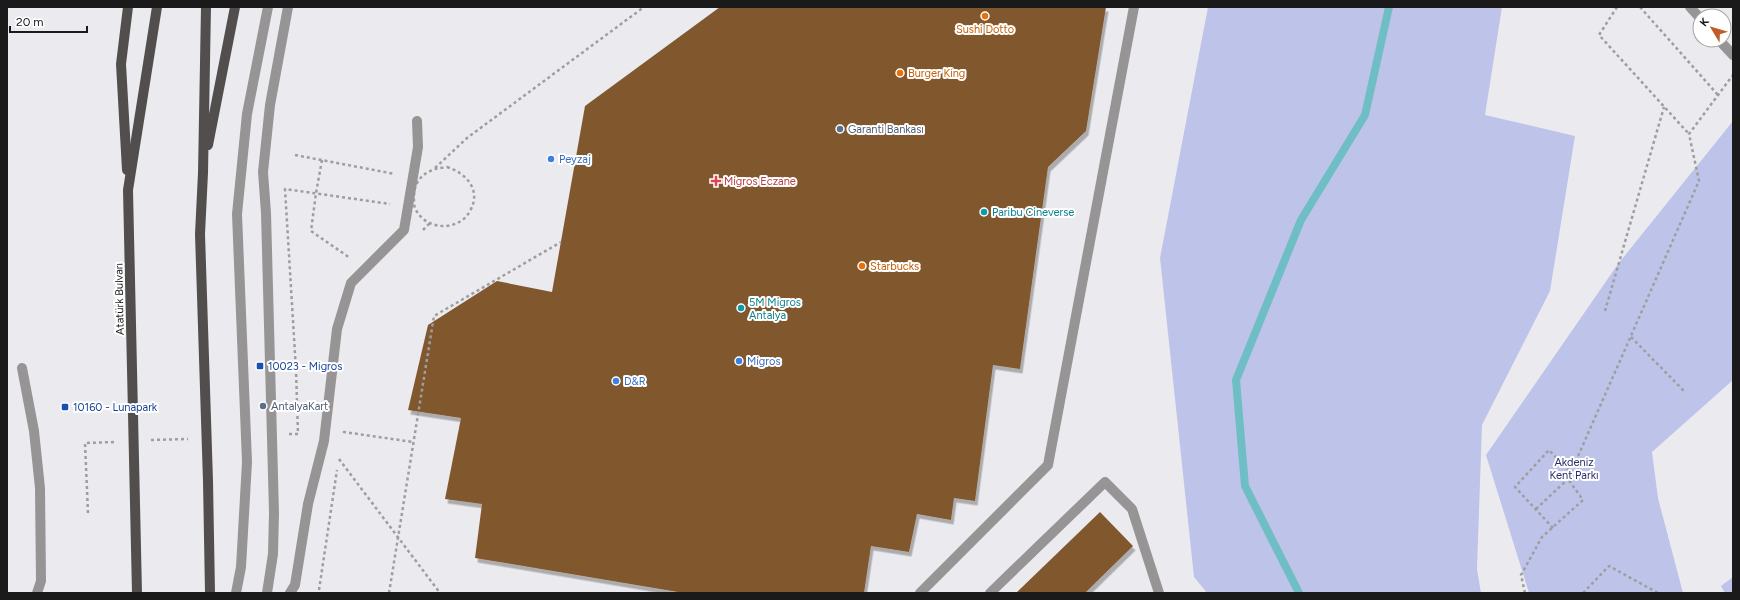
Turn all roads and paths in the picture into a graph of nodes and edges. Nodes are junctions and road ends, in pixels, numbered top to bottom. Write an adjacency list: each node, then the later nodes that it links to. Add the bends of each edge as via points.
1 (128, 7): 21 (main road, via 121,64)
2 (157, 7): 21 (main road, Atatürk Bulvarı)
3 (206, 7): 19 (main road)
4 (235, 7): 19 (main road)
5 (268, 7): 44 (lane, via 247,114 237,214 247,462 241,567)
6 (288, 7): 45 (lane, via 270,105 263,172 274,513 273,554)
7 (644, 7): 18 (path, via 467,138)
8 (1134, 7): 49 (lane, via 1048,465)
9 (1617, 7): 13 (path, via 1599,34)
10 (1640, 7): 12 (path)
11 (1733, 75): 12 (path)
12 (1718, 95): 15 (path)
13 (1664, 107): 15 (path); 26 (path)
14 (417, 121): 20 (lane)
15 (1689, 134): 27 (path, via 1699,181)
16 (295, 155): 17 (path)
17 (322, 160): 20 (path); 22 (path)
18 (435, 168): 20 (path); 23 (path, via 452,168 467,177 474,199 470,210 463,219 453,225 441,226 430,223)
19 (203, 173): 43 (main road, via 200,234)
20 (417, 177): 23 (lane); 23 (path)
21 (128, 190): 42 (main road, Atatürk Bulvarı)
22 (316, 193): 23 (path); 25 (path, via 311,231); 31 (path, via 285,189)
23 (411, 207): 46 (lane, via 404,230 351,283 337,329 324,441 308,504 295,585)
24 (560, 242): 32 (path, via 434,316)
25 (351, 259)
26 (1605, 311)
27 (1631, 337): 29 (path); 34 (path)
28 (22, 368): 41 (lane, via 34,431 40,488 41,581)
29 (1684, 391)
30 (344, 432): 32 (path)
31 (298, 434)
32 (413, 442): 39 (path)
33 (85, 443): 37 (path)
34 (1571, 473): 35 (path); 36 (path, via 1549,450 1515,487)
35 (1568, 479): 36 (path); 38 (path, via 1583,500)
36 (1536, 509): 38 (path)
37 (88, 513)
38 (1553, 528): 52 (path, via 1542,537 1521,575)
39 (398, 538): 40 (path, via 339,459); 47 (path); 48 (path)
40 (319, 590)
41 (38, 593)
42 (138, 593)
43 (210, 593)
44 (236, 593)
45 (267, 593)
46 (290, 593)
47 (389, 593)
48 (440, 593)
49 (920, 593)
50 (990, 593): 51 (lane, via 1105,482 1132,510)
51 (1160, 593)
52 (1525, 593)
53 (1583, 593): 54 (path, via 1609,566)
54 (1658, 593)

